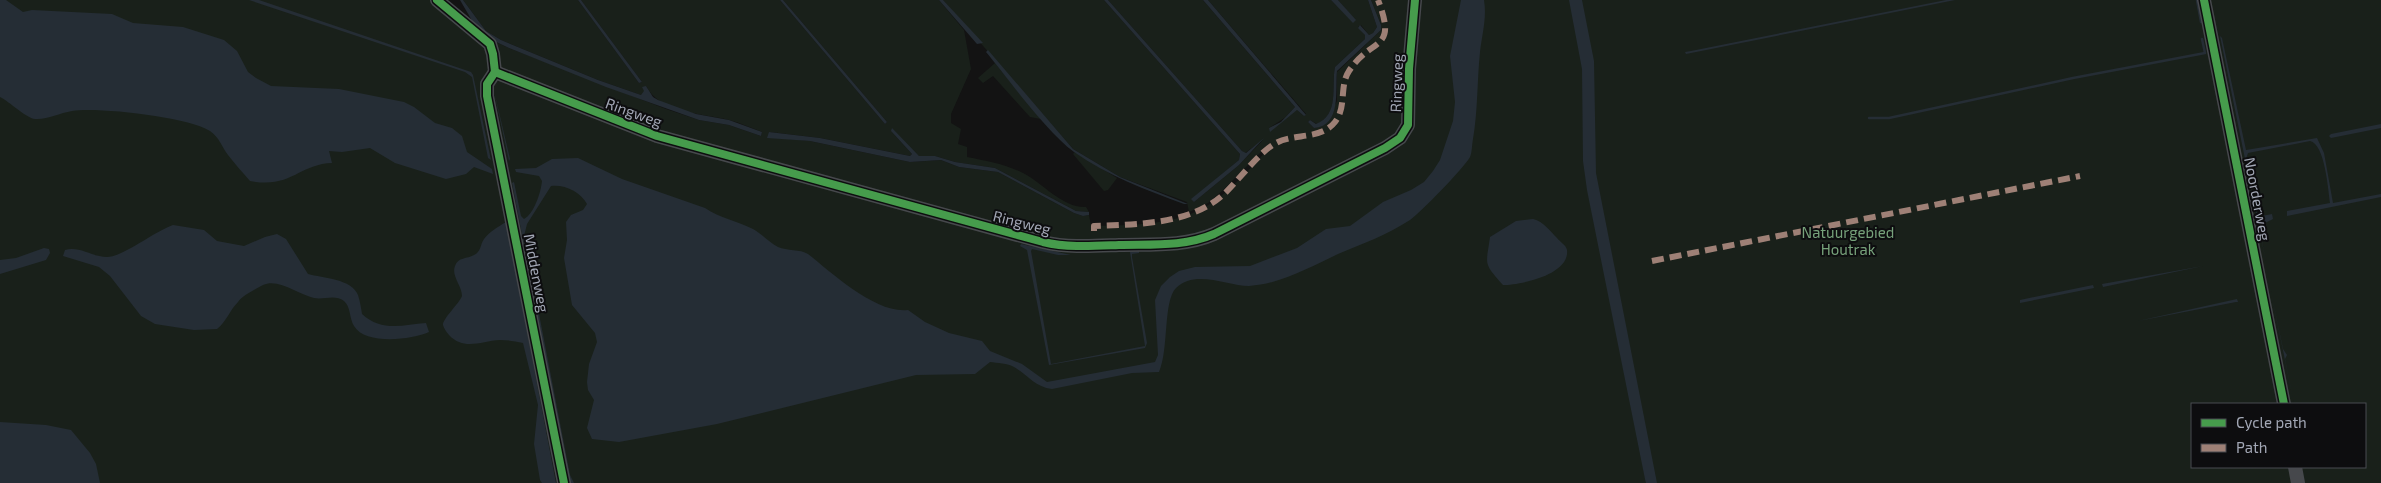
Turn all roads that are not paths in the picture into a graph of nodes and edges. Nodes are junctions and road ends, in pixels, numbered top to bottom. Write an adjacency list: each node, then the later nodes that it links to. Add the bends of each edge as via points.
1 (437, 0): 4 (street, via 490,44)
2 (1415, 0): 4 (street, Ringweg, via 1409,120 1400,138 1220,231 1174,244 1079,246 1043,242 657,136)
3 (2204, 0): 5 (street, Noorderweg)
4 (495, 72): 7 (street, Middenweg, via 487,84 487,96)
5 (2284, 403)
6 (2295, 468): 8 (street)
7 (564, 483)
8 (2298, 483)

